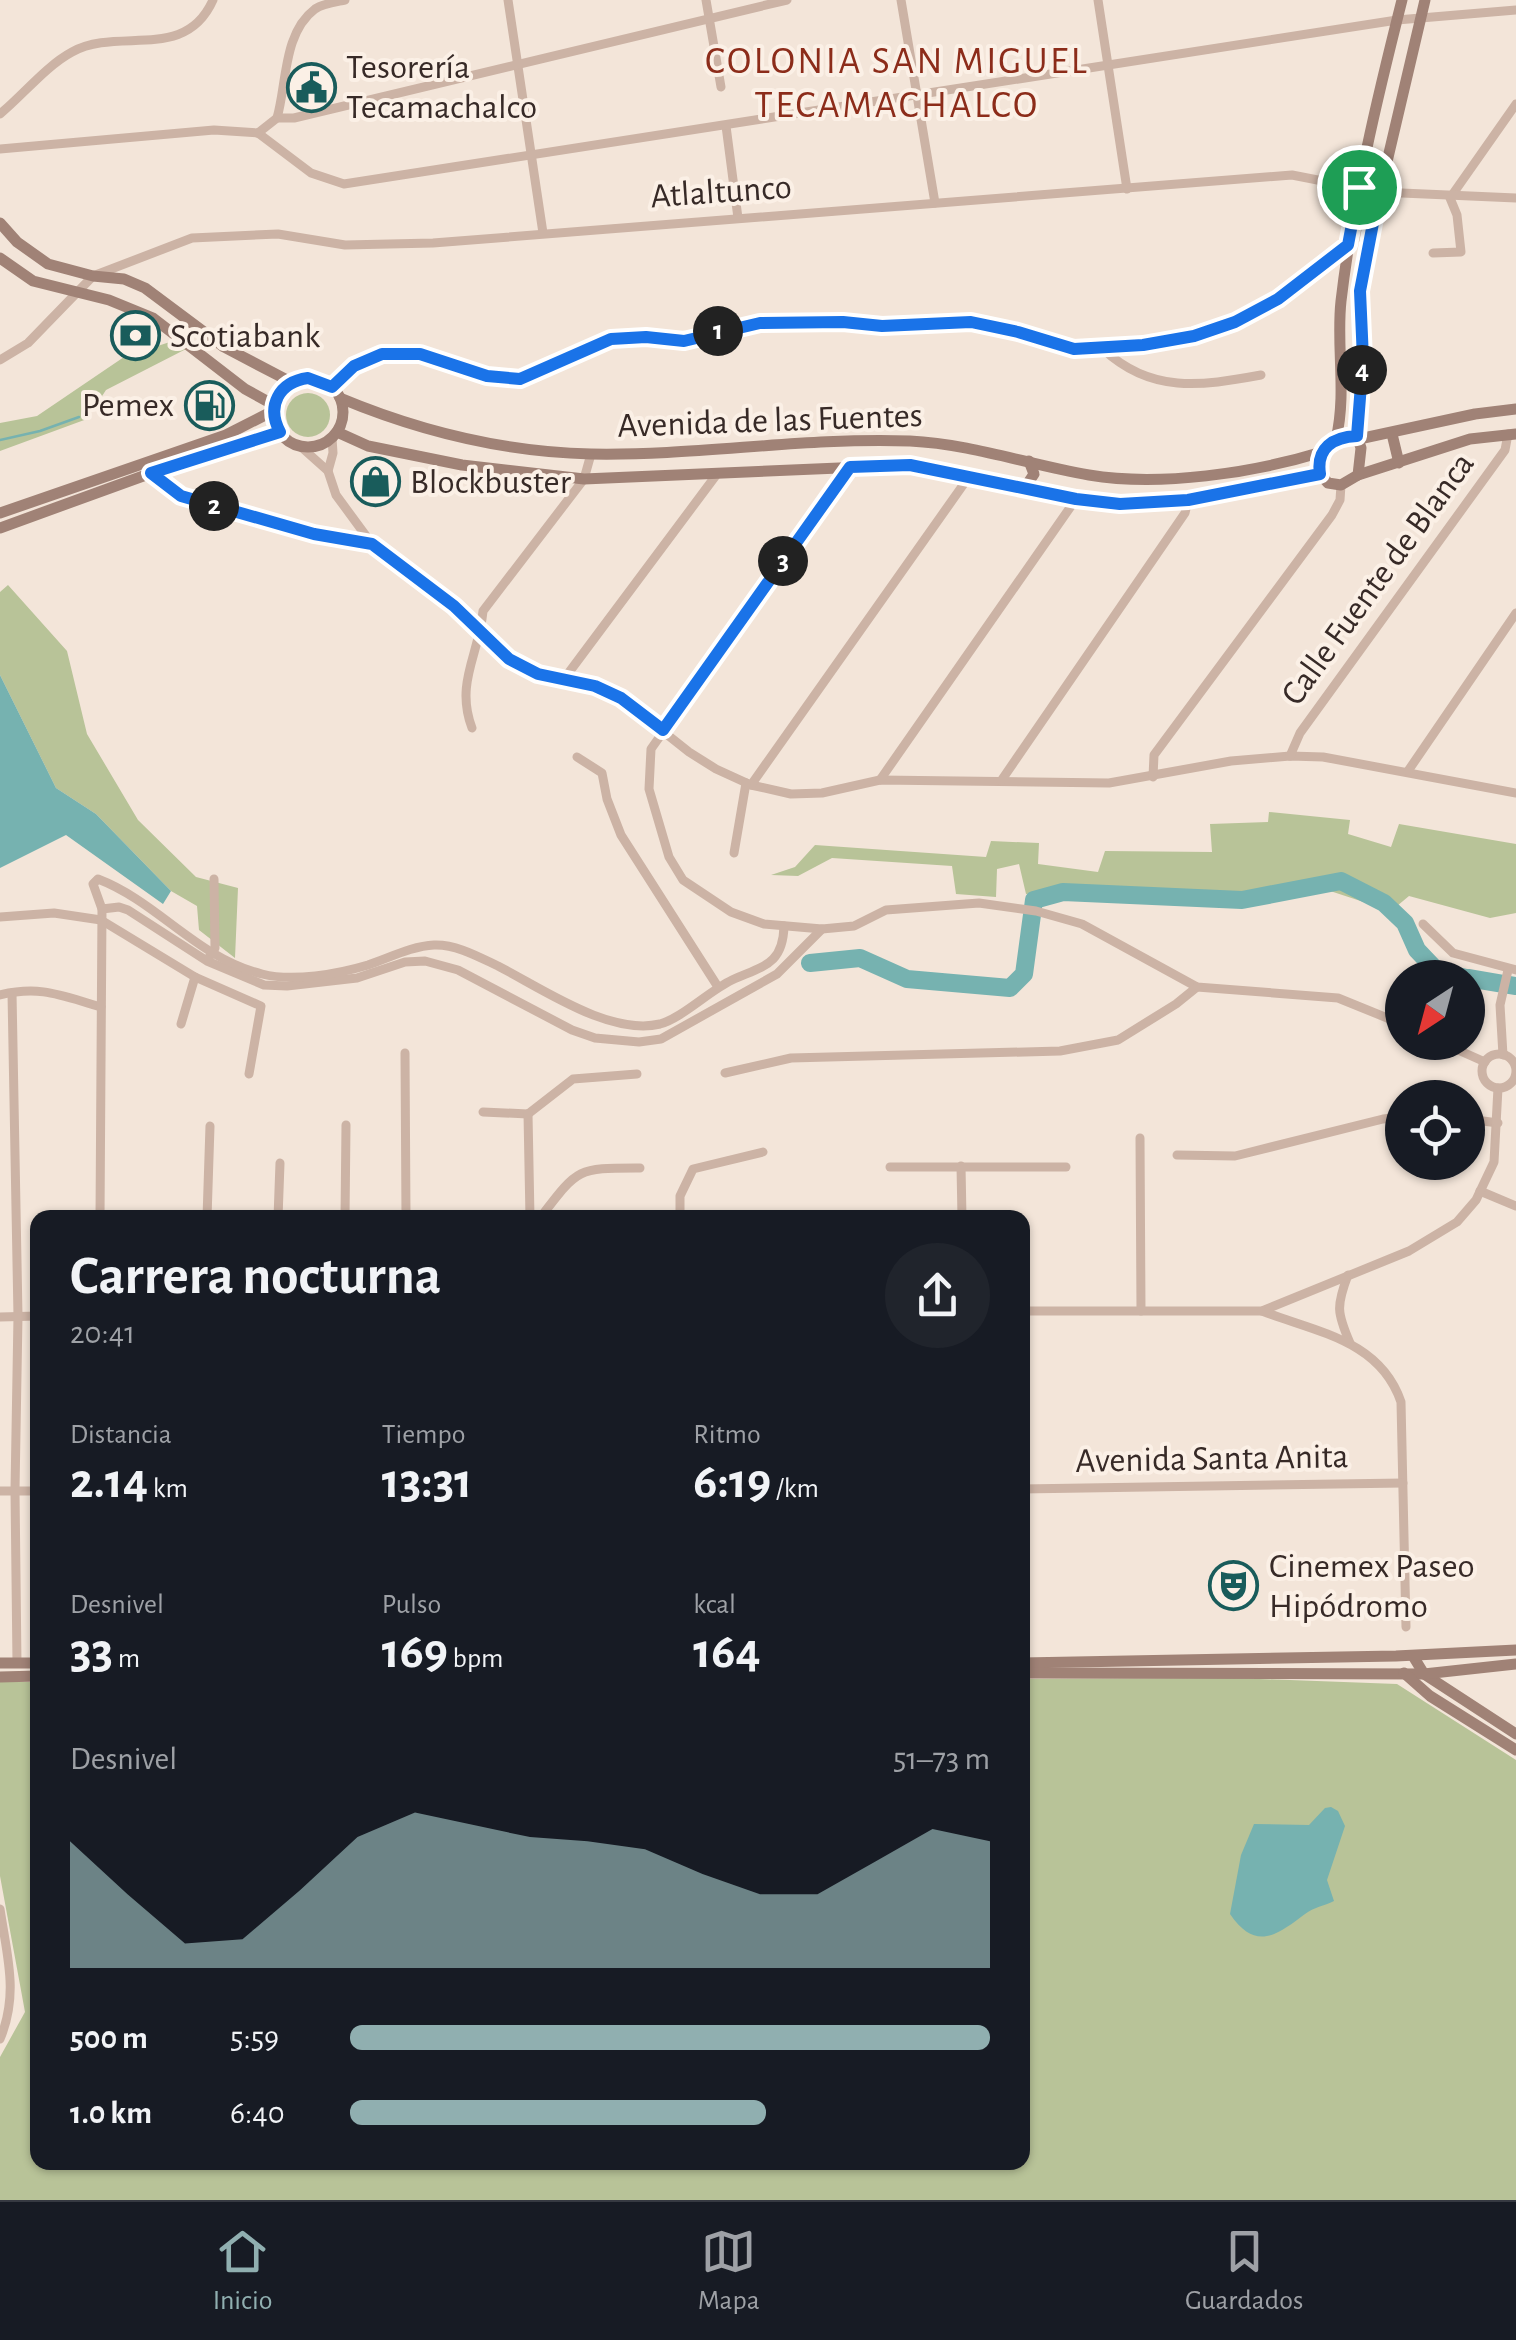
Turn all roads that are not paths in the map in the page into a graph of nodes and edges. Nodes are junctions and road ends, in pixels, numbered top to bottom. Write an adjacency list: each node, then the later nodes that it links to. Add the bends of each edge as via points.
1 (212, 0): 21 (street, via 200,21 164,40 104,40 74,51)
2 (306, 0): 11 (street)
3 (345, 0): 11 (street)
4 (508, 0): 16 (street)
5 (706, 0): 14 (street)
6 (787, 0): 14 (street)
7 (901, 0): 19 (street)
8 (1098, 0): 17 (street)
9 (1402, 0): 15 (main road)
10 (1424, 0): 13 (main road)
11 (316, 8): 22 (street, via 288,51)
12 (1516, 10): 13 (street)
13 (1420, 18): 15 (street); 29 (main road)
14 (709, 19): 16 (street); 18 (street)
15 (1397, 20): 17 (street); 27 (main road)
16 (518, 64): 22 (street); 26 (street)
17 (1108, 64): 19 (street); 28 (street)
18 (720, 87)
19 (917, 95): 23 (street); 32 (street)
20 (1516, 104): 30 (street)
21 (0, 114)
22 (277, 118): 24 (street)
23 (726, 126): 26 (street); 33 (street)
24 (258, 134): 25 (street, via 214,130); 26 (street, via 310,173 344,184)
25 (0, 149)
26 (532, 157): 36 (street)
27 (1359, 187): 28 (street, Atlaltunco, via 1292,176); 29 (street, Atlaltunco); 37 (main road)
28 (1127, 189): 32 (street, Atlaltunco)
29 (1379, 192): 30 (street, Atlaltunco); 35 (main road)
30 (1450, 198): 31 (street, Atlaltunco); 38 (street, via 1461,252)
31 (1516, 198)
32 (935, 203): 33 (street, Atlaltunco)
33 (738, 218): 36 (street, Atlaltunco)
34 (0, 223): 40 (main road, via 38,258)
35 (1371, 228): 37 (street); 56 (main road, via 1360,291)
36 (543, 233): 41 (street, Atlaltunco, via 345,245 235,233 192,238)
37 (1348, 245): 43 (street, via 1278,299 1235,322 1194,336); 55 (main road)
38 (1433, 253)
39 (0, 258): 42 (main road, via 33,281)
40 (68, 269): 41 (main road); 42 (main road)
41 (94, 276): 42 (street); 46 (main road, via 146,288 224,346)
42 (76, 294): 44 (street, via 28,343); 49 (main road, via 153,318)
43 (1103, 349): 45 (street, via 1150,380 1183,384); 47 (street, via 1074,349 971,322 760,323 684,341 611,339 520,379 487,376 420,354 382,354 354,366)
44 (0, 360)
45 (1261, 375)
46 (291, 382): 47 (main road, via 316,378); 49 (main road)
47 (332, 387): 48 (main road)
48 (340, 398): 54 (main road, via 343,419); 59 (main road, Avenida de las Fuentes, via 496,444)
49 (274, 408): 51 (main road); 76 (main road, via 226,434)
50 (1516, 410): 52 (main road)
51 (280, 432): 57 (main road); 65 (main road)
52 (1392, 434): 56 (main road); 61 (main road)
53 (1512, 434): 61 (main road, via 1470,439); 84 (street, Calle Fuente de Blanca)
54 (335, 435): 57 (main road); 64 (street); 70 (main road, Avenida de las Fuentes, via 462,466)
55 (1336, 438): 56 (main road); 58 (main road)
56 (1358, 438): 68 (main road)
57 (300, 446): 64 (street)
58 (1322, 452): 62 (main road, Avenida de las Fuentes, via 1151,479); 67 (main road)
59 (591, 454): 60 (main road, Avenida de las Fuentes, via 888,441 948,444); 70 (street)
60 (1029, 461): 62 (main road, Avenida de las Fuentes); 72 (main road, via 1034,474)
61 (1399, 463): 68 (main road)
62 (1048, 466): 73 (main road, via 1038,482)
63 (850, 467): 66 (main road, Avenida de las Fuentes); 69 (main road, Avenida de las Fuentes, via 910,465); 83 (street)
64 (328, 471): 78 (street, via 336,495)
65 (151, 473): 77 (main road); 78 (street, via 181,496)
66 (716, 474): 70 (main road, Avenida de las Fuentes); 81 (street)
67 (1320, 474): 71 (main road); 75 (main road, Avenida de las Fuentes)
68 (1358, 475): 71 (main road)
69 (968, 478): 72 (main road, Avenida de las Fuentes); 90 (street)
70 (584, 479): 80 (street, via 483,611)
71 (1341, 485): 87 (street, via 1332,515 1154,755)
72 (1024, 489): 73 (main road, Avenida de las Fuentes)
73 (1046, 494): 74 (main road, Avenida de las Fuentes)
74 (1076, 499): 75 (main road, Avenida de las Fuentes); 88 (street)
75 (1188, 500): 89 (street)
76 (0, 513)
77 (0, 528)
78 (372, 544): 80 (street)
79 (1516, 613): 86 (street)
80 (481, 632): 81 (street, via 509,659); 82 (street, via 464,688)
81 (564, 680): 83 (street, via 621,698)
82 (472, 728)
83 (663, 730): 90 (street, via 716,770); 97 (street, via 651,749 648,789 669,858 684,880 731,912)
84 (1290, 756): 86 (street); 87 (street)
85 (577, 757): 102 (street, via 602,773 620,835)
86 (1408, 771): 91 (street)
87 (1153, 776): 89 (street, via 1066,785)
88 (880, 780): 89 (street); 90 (street, via 791,794)
89 (1000, 782)
90 (748, 784): 92 (street)
91 (1516, 793)
92 (734, 853)
93 (214, 879): 99 (street, via 215,948)
94 (101, 914): 95 (street); 99 (street, via 120,906); 99 (street, via 98,879); 101 (street); 108 (street)
95 (0, 917)
96 (1422, 924): 100 (street, via 1453,953)
97 (784, 926): 98 (street); 102 (street, via 778,956)
98 (822, 929): 103 (street, via 854,926 886,910 979,903 1032,911 1082,924); 110 (street, via 776,974)
99 (209, 958): 104 (street, via 288,978 362,967 434,945 482,958); 109 (street, via 264,984 287,986 425,961 458,970)
100 (1512, 970): 114 (street, via 1500,1005)
101 (195, 977): 112 (street); 118 (street, via 261,1006)
102 (718, 987): 107 (street)
103 (1197, 987): 111 (street, via 1338,998); 117 (street, via 1118,1040 1080,1047 791,1058)
104 (546, 991): 107 (street, via 632,1027 664,1023); 109 (street)
105 (12, 992): 106 (street); 108 (street, via 44,990); 152 (street)
106 (0, 996)
107 (700, 999): 110 (street)
108 (101, 1008): 139 (street)
109 (537, 1014): 110 (street, via 596,1038 639,1042)
110 (708, 1014)
111 (1385, 1017)
112 (181, 1024)
113 (404, 1053): 143 (street)
114 (1502, 1055): 116 (street); 120 (street)
115 (1480, 1060): 116 (street)
116 (1485, 1062): 121 (street, via 1482,1076)
117 (724, 1073)
118 (249, 1074)
119 (637, 1074): 123 (street, via 572,1079)
120 (1515, 1076): 121 (street)
121 (1498, 1088): 126 (street)
122 (483, 1112): 123 (street)
123 (528, 1114): 144 (street)
124 (1385, 1119): 131 (street, via 1235,1156)
125 (1485, 1121): 126 (street)
126 (1498, 1123): 137 (street, via 1494,1162)
127 (346, 1125): 142 (street)
128 (210, 1126): 140 (street)
129 (1140, 1138): 151 (street)
130 (763, 1152): 146 (street, via 693,1169)
131 (1176, 1155)
132 (280, 1163): 141 (street)
133 (961, 1166): 134 (street); 135 (street); 147 (street)
134 (890, 1167)
135 (1066, 1167)
136 (640, 1168): 145 (street, via 588,1168 570,1178)
137 (1480, 1191): 138 (street); 148 (street, via 1457,1222 1433,1238)
138 (1516, 1206)
139 (100, 1210)
140 (207, 1210)
141 (278, 1210)
142 (346, 1210)
143 (406, 1210)
144 (530, 1210)
145 (546, 1210)
146 (680, 1210)
147 (962, 1210)
148 (1348, 1275): 149 (street); 155 (street, via 1338,1317)
149 (1262, 1310): 151 (street); 155 (street)
150 (1030, 1311): 151 (street)
151 (1141, 1311)
152 (18, 1316): 153 (street); 154 (street); 159 (street)
153 (30, 1316)
154 (0, 1317)
155 (1350, 1343): 156 (street, via 1395,1385)
156 (1403, 1483): 157 (street, Avenida Santa Anita); 161 (street)
157 (1030, 1489)
158 (0, 1490): 159 (street)
159 (15, 1490): 160 (street); 166 (street)
160 (30, 1491)
161 (1406, 1627)
162 (1516, 1650): 164 (main road)
163 (1396, 1656): 164 (main road); 168 (main road); 171 (main road)
164 (1413, 1656): 172 (main road)
165 (0, 1663): 166 (main road)
166 (17, 1663): 167 (main road)
167 (30, 1663)
168 (1030, 1663)
169 (1516, 1664): 172 (main road)
170 (1030, 1673): 171 (main road)
171 (1404, 1674): 172 (main road); 176 (main road)
172 (1424, 1674): 175 (main road)
173 (30, 1676): 174 (main road)
174 (0, 1677)
175 (1516, 1734)
176 (1516, 1750)
177 (0, 1909): 178 (street, via 12,1987)
178 (0, 2039)

